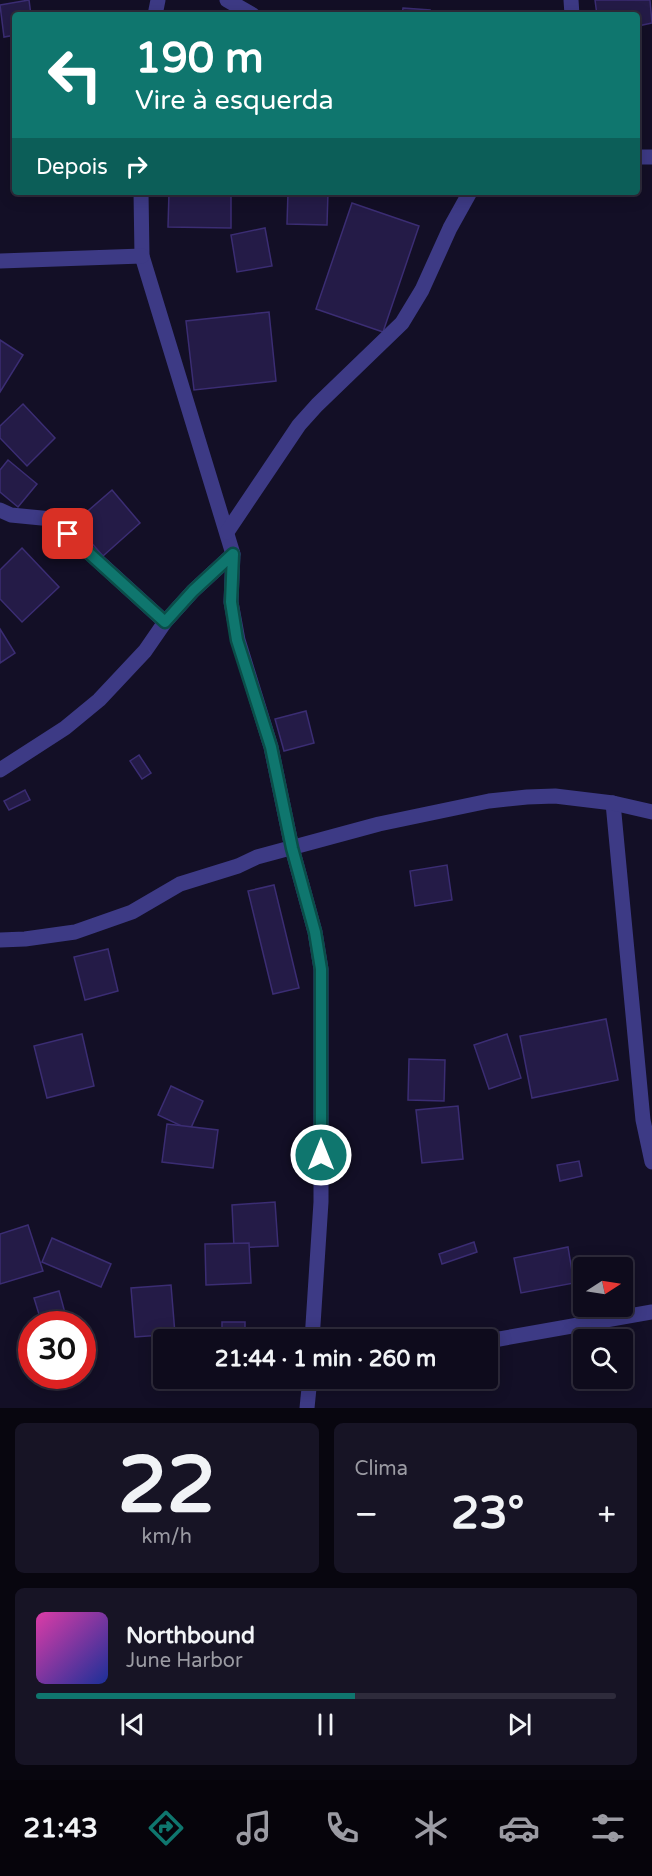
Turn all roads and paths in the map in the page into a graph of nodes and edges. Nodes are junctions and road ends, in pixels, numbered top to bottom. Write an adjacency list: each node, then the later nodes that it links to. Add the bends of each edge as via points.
1 (227, 0): 2 (street)
2 (248, 12)
3 (141, 195): 5 (street)
4 (468, 195): 8 (street, via 402,323 299,425)
5 (142, 256): 6 (street); 8 (street)
6 (0, 261)
7 (0, 510): 10 (street, via 11,515 52,519)
8 (227, 532): 9 (street)
9 (233, 554): 10 (street); 14 (street, via 231,602 237,640 271,747)
10 (165, 622): 11 (street, via 145,651 99,700 65,728)
11 (0, 770)
12 (614, 803): 13 (street); 14 (street, via 555,796 489,801 379,824); 16 (street, via 643,1120)
13 (652, 812)
14 (292, 848): 15 (street, via 180,884 104,924 75,932); 18 (street, via 321,969 321,1202)
15 (0, 940)
16 (652, 1162)
17 (652, 1312): 19 (street)
18 (313, 1329)
19 (498, 1339)
20 (309, 1389): 21 (street)
21 (307, 1408)

